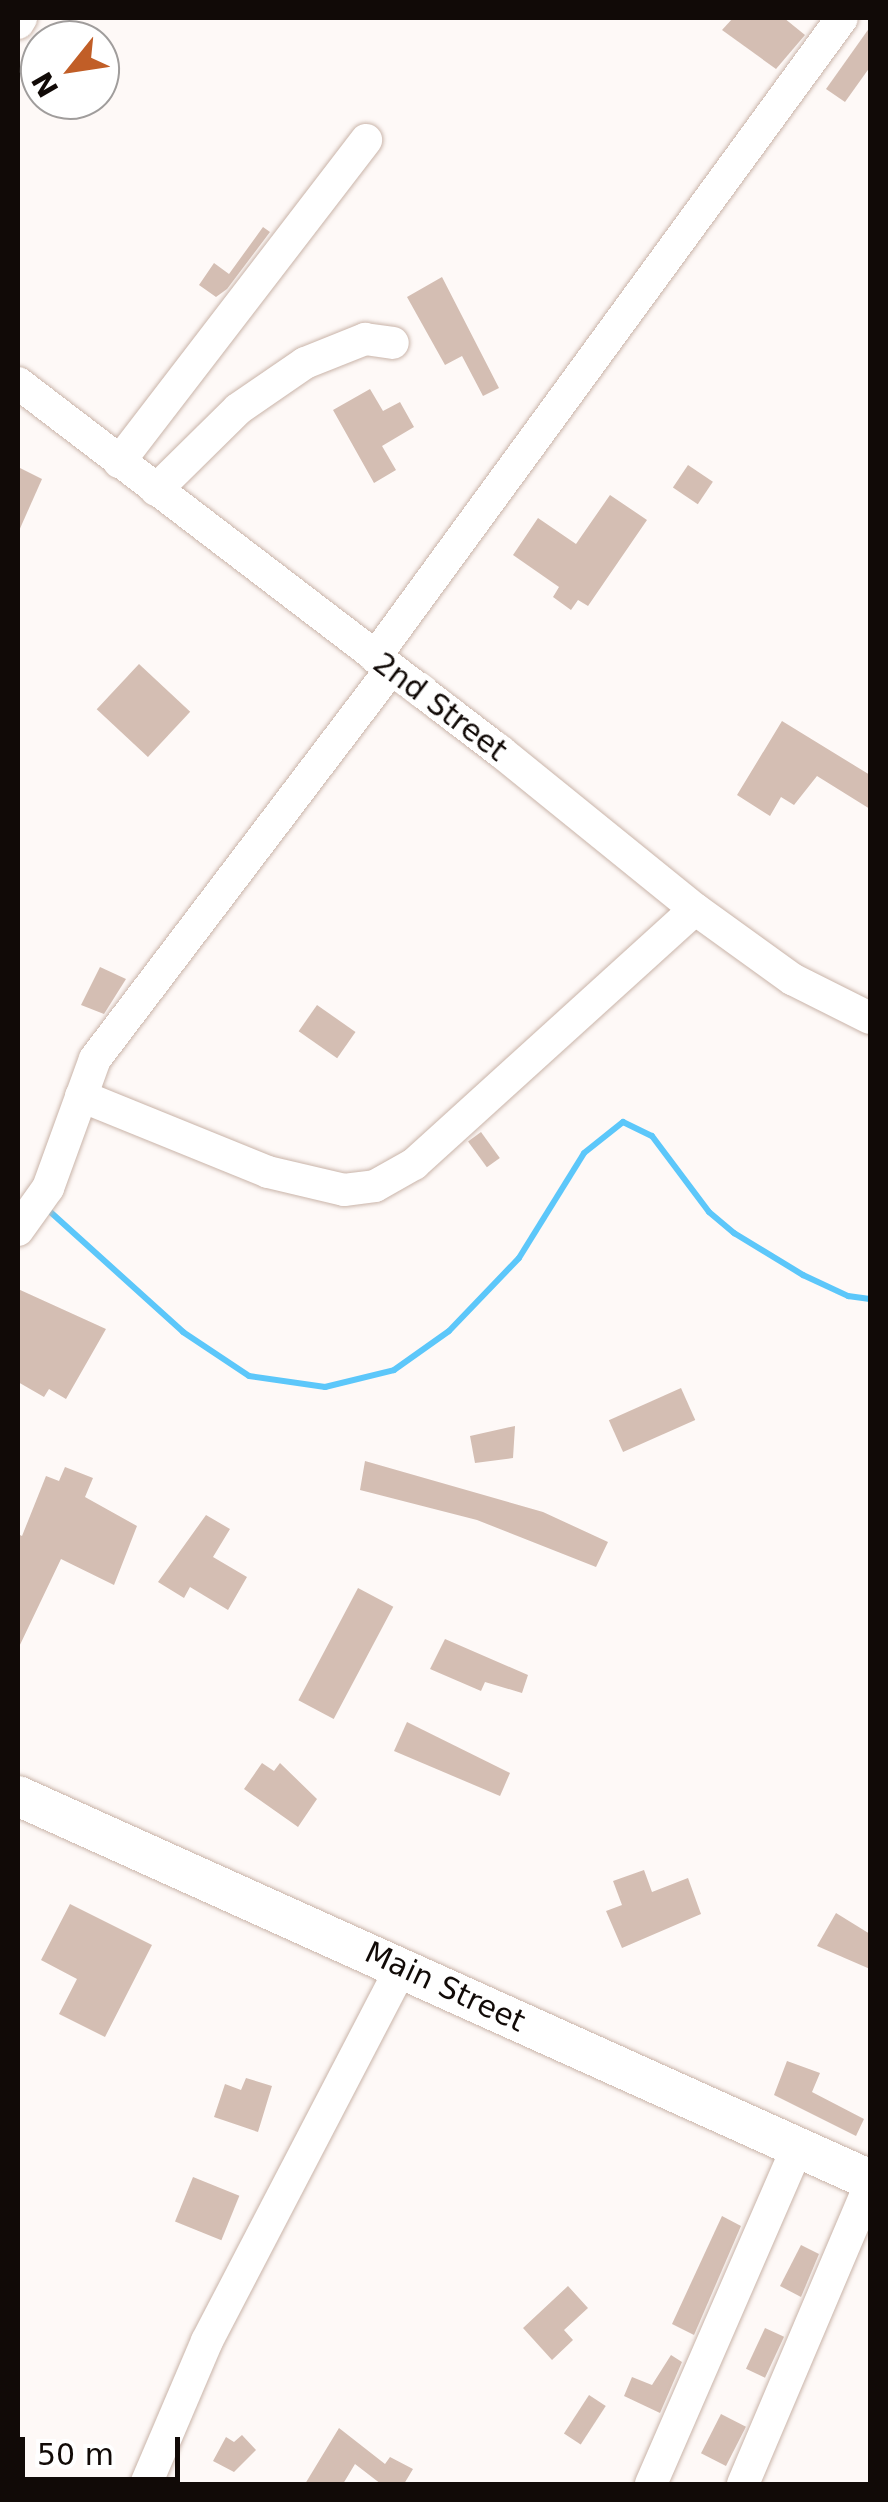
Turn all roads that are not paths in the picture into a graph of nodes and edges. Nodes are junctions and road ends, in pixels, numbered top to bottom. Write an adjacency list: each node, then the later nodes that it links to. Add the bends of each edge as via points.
1 (842, 18): 7 (street)
2 (366, 140): 5 (street)
3 (393, 343): 6 (street, via 365,339 304,363 238,410)
4 (18, 383): 5 (street, 2nd Street)
5 (120, 462): 6 (street, 2nd Street)
6 (156, 490): 7 (street, 2nd Street)
7 (383, 663): 8 (street, 2nd Street); 10 (street, via 94,1058)
8 (695, 910): 9 (street, 2nd Street, via 792,979); 10 (street, via 414,1164 375,1186 344,1190 268,1172)
9 (870, 1018)
10 (81, 1096): 11 (street, via 48,1188)
11 (23, 1224)
12 (18, 1796): 13 (main road, Main Street)
13 (402, 1967): 14 (main road, Main Street); 16 (street, via 207,2341)
14 (797, 2148): 15 (main road, Main Street); 17 (street)
15 (870, 2183): 18 (street, via 805,2351)
16 (146, 2484)
17 (650, 2484)
18 (743, 2484)

